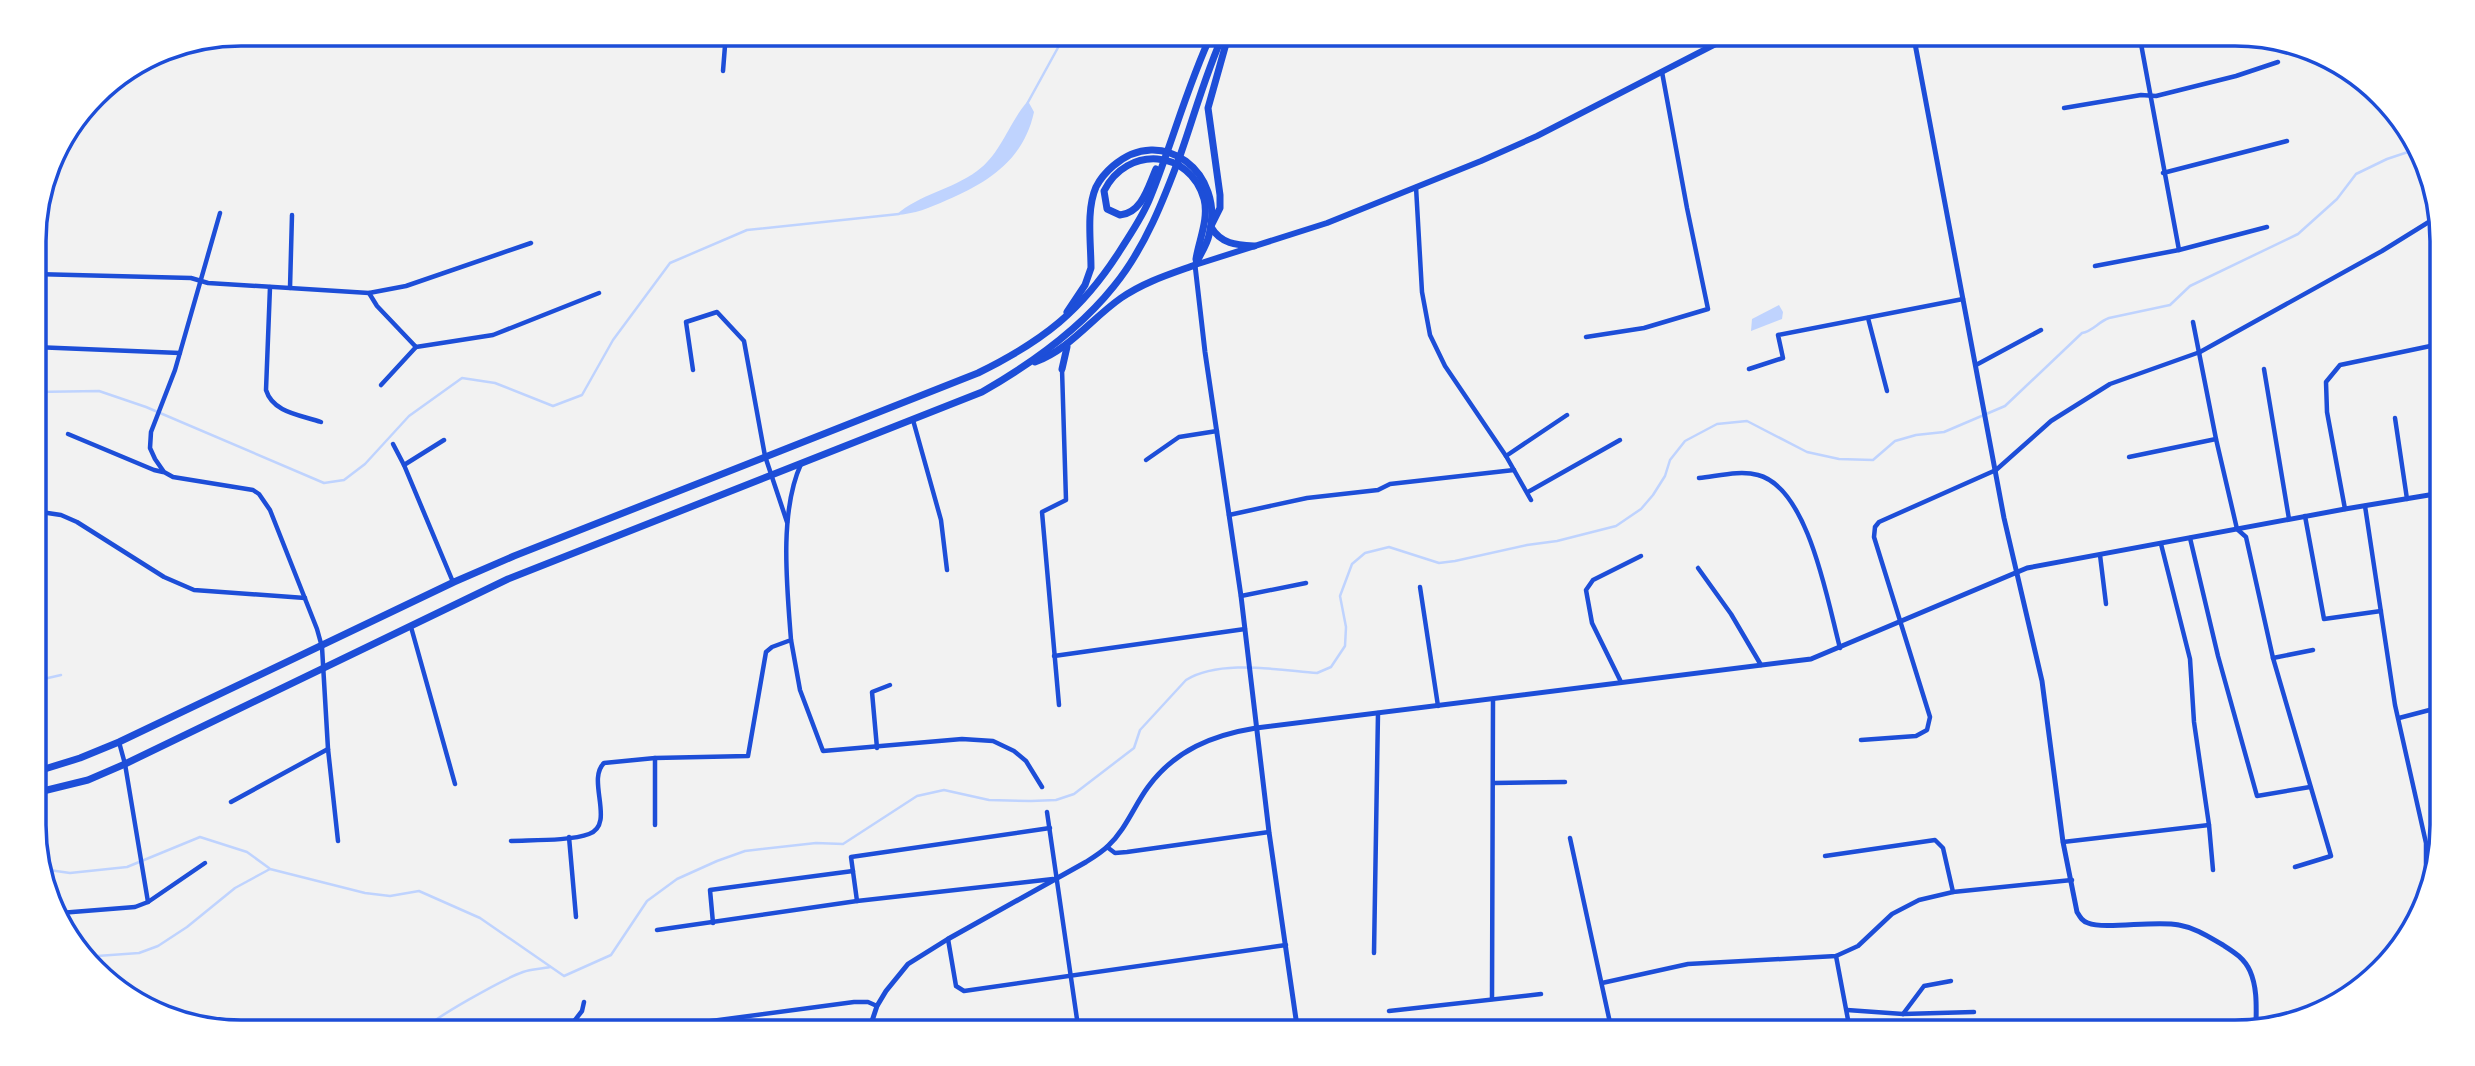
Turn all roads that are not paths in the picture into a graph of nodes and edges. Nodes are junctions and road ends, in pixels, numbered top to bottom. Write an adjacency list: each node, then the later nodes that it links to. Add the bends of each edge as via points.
1 (725, 46): 9 (street)
2 (1207, 46): 14 (highway)
3 (1221, 46): 48 (highway, via 1162,203 1139,250 1088,314)
4 (1223, 46): 22 (highway, via 1208,108 1220,195 1220,208)
5 (1712, 46): 10 (main road)
6 (1915, 46): 35 (street)
7 (2140, 46): 11 (street)
8 (2277, 62): 11 (street)
9 (723, 71)
10 (1662, 72): 18 (main road, via 1537,136); 40 (street, via 1708,309 1644,328)
11 (2149, 96): 12 (street); 17 (street)
12 (2064, 108)
13 (2287, 141): 17 (street)
14 (1169, 147): 15 (highway, via 1137,208 1120,215 1107,209 1104,191 1114,175); 38 (highway, via 1149,201 1126,241 1104,276)
15 (1146, 155): 16 (highway); 38 (highway, via 1120,160 1097,184 1091,268)
16 (1185, 165): 22 (highway, via 1206,182 1212,200); 27 (highway, via 1205,201)
17 (2163, 173): 26 (street)
18 (1416, 187): 25 (main road); 67 (street, via 1422,292 1430,335 1445,366)
19 (220, 213): 30 (street)
20 (292, 215): 32 (street)
21 (2429, 222): 45 (street)
22 (1211, 226): 25 (highway, via 1230,244); 27 (highway)
23 (2267, 227): 26 (street)
24 (531, 243): 33 (street, via 406,286)
25 (1254, 246): 27 (main road)
26 (2179, 250): 28 (street)
27 (1195, 265): 41 (highway, via 1143,284); 60 (street)
28 (2095, 265)
29 (46, 274): 30 (street)
30 (199, 281): 31 (street); 46 (street)
31 (270, 287): 32 (street); 59 (street, via 269,400)
32 (290, 288): 33 (street)
33 (369, 293): 44 (street)
34 (599, 293): 44 (street, via 493,335)
35 (1962, 299): 36 (street); 49 (street)
36 (1868, 318): 51 (street, via 1778,335 1783,358); 55 (street)
37 (2193, 322): 45 (street)
38 (1056, 327): 66 (highway, via 978,373)
39 (2041, 330): 49 (street)
40 (1586, 337)
41 (1069, 344): 47 (highway); 50 (highway)
42 (2430, 346): 82 (street, via 2340,365 2326,382)
43 (46, 347): 46 (street)
44 (416, 347): 54 (street)
45 (2200, 352): 62 (street); 73 (street, via 2110,384 2051,421)
46 (180, 353): 74 (street, via 150,432 150,448)
47 (1041, 360): 48 (highway); 50 (highway, via 1053,360)
48 (1027, 365): 58 (highway, via 982,392)
49 (1976, 365): 73 (street)
50 (1062, 369): 110 (street, via 1066,500 1042,512)
51 (1749, 369)
52 (2264, 369): 86 (street)
53 (693, 370): 66 (street, via 686,322 717,312 744,341)
54 (381, 385)
55 (1887, 391)
56 (1567, 415): 67 (street)
57 (2395, 418): 79 (street)
58 (913, 419): 70 (highway); 94 (street, via 941,520)
59 (321, 422)
60 (1218, 431): 69 (street, via 1179,437); 84 (street)
61 (68, 434): 74 (street)
62 (2216, 439): 68 (street); 88 (street)
63 (444, 440): 71 (street)
64 (1620, 440): 77 (street)
65 (393, 444): 71 (street)
66 (765, 456): 75 (street); 96 (highway)
67 (1506, 456): 72 (street)
68 (2129, 457)
69 (1146, 460)
70 (802, 461): 75 (highway); 87 (street)
71 (404, 465): 96 (street)
72 (1514, 470): 77 (street); 84 (street, via 1390,484 1378,490 1307,498)
73 (1996, 470): 95 (street); 103 (street, via 1886,517 1875,527)
74 (164, 472): 100 (street, via 181,480 260,494)
75 (772, 473): 87 (street); 104 (highway, via 508,579)
76 (1699, 478): 108 (street, via 1757,474 1782,490 1810,535)
77 (1528, 492): 80 (street)
78 (2430, 495): 79 (street)
79 (2407, 499): 81 (street)
80 (1531, 500)
81 (2365, 506): 82 (street); 102 (street)
82 (2345, 509): 85 (street)
83 (46, 513): 100 (street, via 77,522 164,577 194,590)
84 (1229, 515): 99 (street)
85 (2305, 516): 86 (street); 102 (street, via 2324,619)
86 (2289, 519): 88 (street)
87 (788, 526): 106 (street)
88 (2237, 529): 89 (street); 111 (street, via 2246,537)
89 (2190, 538): 90 (street); 134 (street, via 2257,796)
90 (2161, 544): 91 (street); 139 (street, via 2190,659)
91 (2100, 555): 95 (street); 101 (street)
92 (1642, 556): 114 (street, via 1592,580 1586,590 1592,623)
93 (1698, 568): 112 (street)
94 (947, 570)
95 (2017, 572): 103 (street); 146 (street, via 2042,681)
96 (454, 582): 107 (highway)
97 (1306, 583): 99 (street)
98 (1420, 587): 118 (street)
99 (1241, 596): 105 (street)
100 (305, 598): 107 (street)
101 (2106, 604)
102 (2381, 611): 121 (street)
103 (1900, 623): 108 (street); 123 (street, via 1930,717 1927,730 1916,736)
104 (411, 626): 113 (highway); 132 (street)
105 (1245, 629): 110 (street); 122 (street)
106 (791, 640): 125 (street, via 800,690 823,751); 127 (street, via 766,652 748,756)
107 (322, 647): 113 (street); 124 (highway)
108 (1840, 648): 112 (street, via 1811,659)
109 (2313, 650): 111 (street)
110 (1054, 656): 117 (street)
111 (2273, 658): 134 (street)
112 (1761, 666): 114 (street)
113 (323, 667): 126 (street); 128 (highway)
114 (1621, 682): 116 (street)
115 (890, 685): 125 (street, via 872,692)
116 (1493, 699): 118 (street); 131 (street)
117 (1059, 705)
118 (1438, 706): 120 (street)
119 (2430, 710): 121 (street)
120 (1378, 713): 122 (street); 165 (street)
121 (2399, 718): 150 (street, via 2426,843)
122 (1256, 728): 141 (street); 147 (street, via 1216,737 1175,759 1155,779)
123 (1861, 740)
124 (119, 742): 128 (street); 129 (highway)
125 (877, 748): 133 (street, via 962,739 993,741 1026,761)
126 (328, 749): 136 (street); 144 (street)
127 (655, 758): 138 (street); 142 (street, via 600,767 600,821 590,834)
128 (125, 764): 135 (highway); 158 (street)
129 (46, 769)
130 (1565, 782): 131 (street)
131 (1494, 783): 171 (street)
132 (455, 784)
133 (1042, 786)
134 (2310, 787): 151 (street, via 2331,856)
135 (46, 790)
136 (231, 802)
137 (1048, 813): 140 (street)
138 (655, 825)
139 (2209, 825): 146 (street); 152 (street)
140 (1050, 828): 153 (street, via 851,857); 154 (street)
141 (1269, 832): 147 (street, via 1127,852 1115,853); 164 (street)
142 (569, 837): 145 (street); 160 (street)
143 (1570, 838): 169 (street)
144 (338, 841)
145 (512, 841)
146 (2063, 842): 155 (street)
147 (1107, 847): 154 (street)
148 (1825, 856): 156 (street, via 1935,840 1943,848)
149 (205, 863): 158 (street)
150 (2426, 864)
151 (2295, 867)
152 (2213, 870)
153 (853, 871): 157 (street); 161 (street, via 710,890)
154 (1058, 879): 157 (street); 163 (street); 167 (street)
155 (2073, 880): 156 (street); 178 (street, via 2077,912 2087,923 2181,925 2238,954 2253,979)
156 (1952, 892): 166 (street, via 1919,900 1892,914 1858,946)
157 (857, 901): 161 (street)
158 (148, 902): 159 (street)
159 (67, 912)
160 (576, 916)
161 (713, 923): 162 (street)
162 (657, 930)
163 (948, 939): 167 (street, via 956,986 964,991); 173 (street, via 908,964)
164 (1286, 945): 167 (street); 183 (street)
165 (1374, 953)
166 (1836, 956): 169 (street, via 1689,964); 174 (street)
167 (1072, 975): 182 (street)
168 (1951, 981): 177 (street, via 1924,986)
169 (1602, 982): 184 (street)
170 (1541, 994): 171 (street)
171 (1492, 999): 175 (street)
172 (584, 1002): 179 (street)
173 (877, 1006): 180 (street, via 854,1002); 181 (street)
174 (1847, 1010): 177 (street); 185 (street)
175 (1389, 1011)
176 (1974, 1012): 177 (street)
177 (1903, 1014)
178 (2256, 1019)
179 (575, 1020)
180 (719, 1020)
181 (872, 1020)
182 (1078, 1020)
183 (1297, 1020)
184 (1610, 1020)
185 (1848, 1020)

